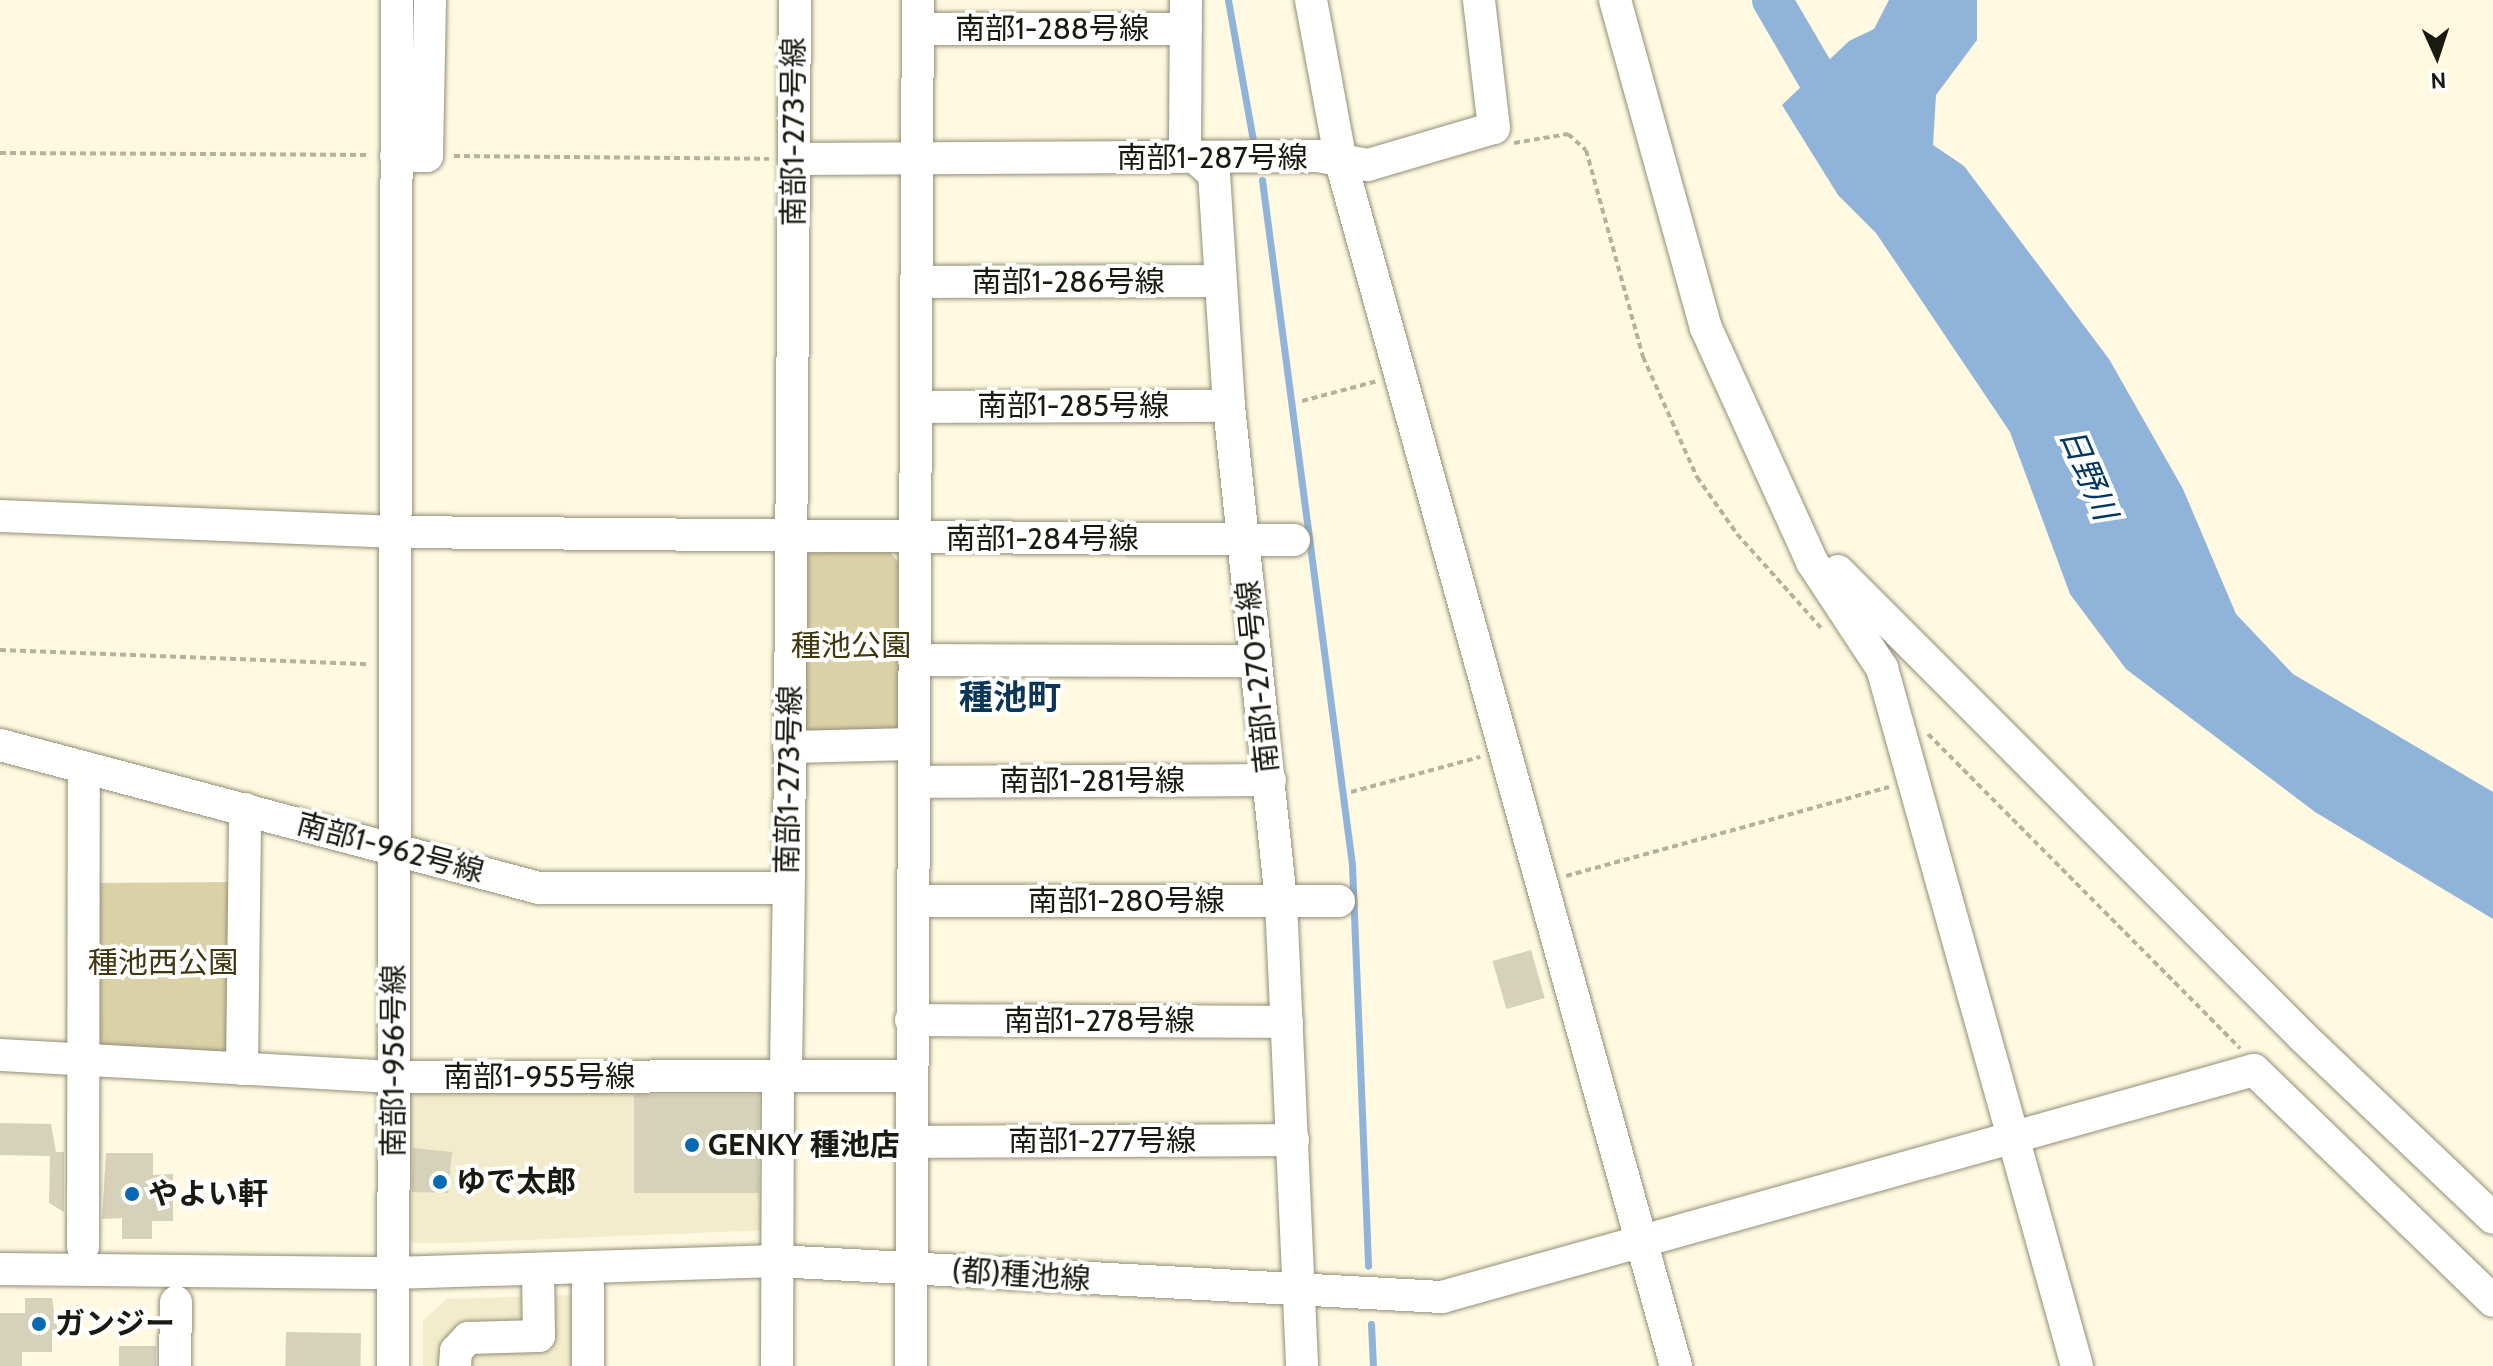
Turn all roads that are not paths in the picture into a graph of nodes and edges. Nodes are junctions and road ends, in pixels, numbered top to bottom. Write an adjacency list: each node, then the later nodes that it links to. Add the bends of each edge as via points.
1 (397, 0): 9 (street)
2 (430, 0): 9 (street)
3 (795, 0): 10 (street, 南部1-273号線)
4 (1311, 0): 13 (street)
5 (1479, 0): 13 (street, 南部1-287号線, via 1494,128 1368,165)
6 (1615, 0): 19 (street, via 1706,328 1766,468)
7 (1186, 14): 8 (street, 南部1-288号線); 12 (street, 南部1-270号線, via 1185,148)
8 (918, 15): 11 (street)
9 (412, 156): 20 (street, 南部1-956号線)
10 (794, 159): 11 (street, 南部1-287号線); 21 (street, 南部1-273号線)
11 (915, 159): 12 (street, 南部1-287号線); 15 (street)
12 (1198, 160): 13 (street, 南部1-287号線, via 1317,156); 14 (street, 南部1-270号線, via 1214,174)
13 (1341, 162): 51 (street)
14 (1219, 281): 15 (street, 南部1-286号線); 16 (street, 南部1-270号線)
15 (916, 282): 17 (street)
16 (1229, 406): 17 (street, 南部1-285号線); 23 (street, 南部1-270号線)
17 (916, 407): 22 (street)
18 (0, 516): 20 (street, 南部1-284号線)
19 (1797, 524): 47 (street, via 1812,562 1879,660); 50 (street, via 2303,1037)
20 (394, 532): 21 (street, 南部1-284号線); 34 (street, 南部1-956号線)
21 (791, 536): 22 (street, 南部1-284号線); 29 (street, 南部1-273号線)
22 (914, 538): 23 (street, 南部1-284号線); 25 (street)
23 (1244, 540): 24 (street, 南部1-284号線); 26 (street, 南部1-270号線)
24 (1294, 540)
25 (914, 660): 26 (street); 27 (street)
26 (1256, 661): 31 (street, 南部1-270号線)
27 (914, 744): 29 (street); 32 (street)
28 (0, 745): 30 (street, 南部1-962号線)
29 (789, 747): 35 (street, 南部1-273号線)
30 (84, 768): 33 (street, 南部1-962号線); 42 (street)
31 (1270, 780): 32 (street, 南部1-281号線); 37 (street, 南部1-270号線)
32 (914, 782): 36 (street)
33 (245, 809): 34 (street, 南部1-962号線); 43 (street)
34 (395, 849): 35 (street, 南部1-962号線, via 539,888); 46 (street, 南部1-956号線)
35 (787, 888): 44 (street, 南部1-273号線)
36 (913, 901): 37 (street, 南部1-280号線); 39 (street)
37 (1281, 901): 38 (street, 南部1-280号線); 40 (street, 南部1-270号線)
38 (1339, 901)
39 (911, 1020): 40 (street, 南部1-278号線); 45 (street)
40 (1287, 1022): 48 (street, 南部1-270号線)
41 (0, 1055): 42 (street, 南部1-955号線)
42 (84, 1061): 43 (street, 南部1-955号線); 52 (street)
43 (242, 1069): 46 (street, 南部1-955号線)
44 (786, 1076): 45 (street, 南部1-955号線); 46 (street, 南部1-955号線); 53 (street, 南部1-273号線)
45 (910, 1076): 49 (street)
46 (394, 1077): 57 (street, 南部1-956号線)
47 (2013, 1137): 51 (street, (都)種池線); 60 (street, (都)種池線, via 2254,1070); 70 (street)
48 (1293, 1140): 49 (street, 南部1-277号線); 59 (street, 南部1-270号線)
49 (911, 1142): 54 (street)
50 (2493, 1218)
51 (1641, 1243): 59 (street, (都)種池線, via 1442,1297); 69 (street)
52 (83, 1247)
53 (777, 1261): 54 (street, (都)種池線); 56 (street, (都)種池線); 66 (street, 南部1-273号線)
54 (911, 1268): 59 (street, (都)種池線); 67 (street)
55 (0, 1269): 57 (street, (都)種池線)
56 (538, 1269): 57 (street, (都)種池線); 64 (street, via 539,1336 468,1338 456,1351)
57 (394, 1273): 63 (street, 南部1-956号線)
58 (588, 1287): 65 (street)
59 (1301, 1293): 68 (street, 南部1-270号線)
60 (2493, 1301)
61 (176, 1302): 62 (street)
62 (175, 1366)
63 (393, 1366)
64 (455, 1366)
65 (588, 1366)
66 (777, 1366)
67 (911, 1366)
68 (1302, 1366)
69 (1676, 1366)
70 (2077, 1366)

